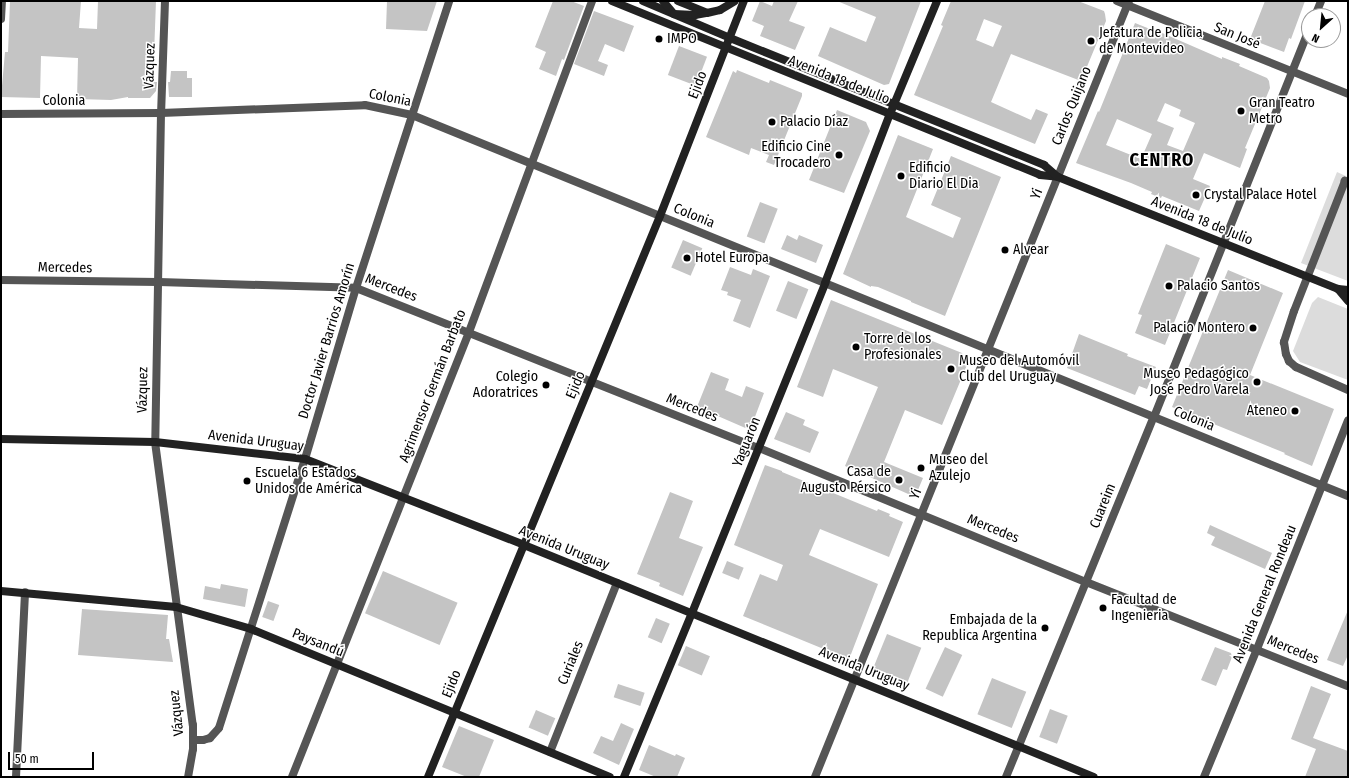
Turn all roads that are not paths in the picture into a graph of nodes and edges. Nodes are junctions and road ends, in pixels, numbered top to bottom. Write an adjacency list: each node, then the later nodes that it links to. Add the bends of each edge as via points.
1 (2, 1): 16 (street)
2 (165, 1): 23 (street, Vázquez)
3 (449, 1): 26 (street, Doctor Javier Barrios Amorín)
4 (592, 1): 27 (street, Agrimensor Germán Barbato)
5 (612, 1): 18 (street, Avenida 18 de Julio)
6 (643, 1): 15 (street, Avenida 18 de Julio)
7 (663, 1): 15 (street, Avenida 18 de Julio)
8 (678, 1): 14 (street)
9 (735, 1): 14 (street, Avenida 18 de Julio, via 720,10)
10 (744, 1): 17 (street, Ejido)
11 (937, 1): 22 (street, Yaguarón)
12 (1117, 1): 13 (street, San José)
13 (1128, 3): 20 (street, San José); 28 (street, Carlos Quijano)
14 (707, 13): 15 (street, Avenida 18 de Julio)
15 (674, 14): 17 (street, Avenida 18 de Julio)
16 (1, 19)
17 (730, 38): 18 (street, Ejido); 22 (street, Avenida 18 de Julio)
18 (726, 48): 25 (street, Avenida 18 de Julio); 30 (street, Ejido)
19 (1302, 48): 20 (street, Cuareim)
20 (1292, 72): 21 (street, San José); 31 (street, Cuareim)
21 (1348, 94)
22 (894, 104): 25 (street, Yaguarón); 28 (street, Avenida 18 de Julio, via 1044,165)
23 (161, 113): 24 (street, Colonia); 26 (street, Colonia, via 365,105); 34 (street, Vázquez)
24 (1, 114)
25 (890, 114): 28 (street, Avenida 18 de Julio, via 1040,175); 35 (street, Yaguarón)
26 (412, 115): 27 (street, Colonia); 36 (street, Doctor Javier Barrios Amorín)
27 (532, 164): 30 (street, Colonia); 40 (street, Agrimensor Germán Barbato)
28 (1058, 177): 31 (street, Avenida 18 de Julio); 41 (street, Yi)
29 (1348, 183): 32 (street, via 1345,181)
30 (660, 216): 35 (street, Colonia); 42 (street, Ejido)
31 (1224, 244): 32 (street, Avenida 18 de Julio); 44 (street, Cuareim)
32 (1308, 278): 37 (street, Avenida 18 de Julio); 43 (street, via 1284,342 1286,354 1293,364 1306,373)
33 (1, 280): 34 (street, Mercedes)
34 (158, 282): 36 (street, Mercedes); 47 (street, Vázquez)
35 (825, 283): 41 (street, Colonia); 48 (street, Yaguarón)
36 (356, 288): 40 (street, Mercedes); 49 (street, Doctor Javier Barrios Amorín)
37 (1338, 290): 38 (street, Avenida 18 de Julio); 39 (street, Avenida 18 de Julio)
38 (1348, 290)
39 (1348, 301)
40 (469, 332): 42 (street, Mercedes); 52 (street, Agrimensor Germán Barbato)
41 (989, 350): 44 (street, Colonia); 53 (street, Yi)
42 (592, 381): 48 (street, Mercedes); 54 (street, Ejido)
43 (1348, 390)
44 (1154, 417): 50 (street, Colonia); 55 (street, Cuareim)
45 (1348, 420): 50 (street, Avenida General Rondeau)
46 (1, 439): 47 (street, Avenida Uruguay)
47 (155, 442): 49 (street, Avenida Uruguay); 59 (street, Vázquez)
48 (759, 448): 53 (street, Mercedes); 60 (street, Yaguarón)
49 (305, 459): 52 (street, Avenida Uruguay); 61 (street, Doctor Javier Barrios Amorín)
50 (1322, 485): 51 (street, Colonia); 62 (street, Avenida General Rondeau)
51 (1348, 496)
52 (403, 498): 54 (street, Avenida Uruguay); 63 (street, Agrimensor Germán Barbato)
53 (922, 514): 55 (street, Mercedes); 64 (street, Yi)
54 (524, 545): 56 (street, Avenida Uruguay); 66 (street, Ejido)
55 (1086, 582): 62 (street, Mercedes); 68 (street, Cuareim)
56 (617, 583): 60 (street, Avenida Uruguay); 69 (street, Curiales)
57 (1, 590): 58 (street, Paysandú)
58 (25, 592): 59 (street, Paysandú); 70 (street)
59 (176, 607): 61 (street, Paysandú); 67 (street, Vázquez)
60 (692, 613): 64 (street, Avenida Uruguay); 75 (street, Yaguarón)
61 (251, 629): 63 (street, Paysandú); 67 (street, Doctor Javier Barrios Amorín, via 220,728 210,738)
62 (1257, 649): 65 (street, Mercedes); 79 (street, Avenida General Rondeau)
63 (337, 664): 66 (street, Paysandú); 72 (street, Agrimensor Germán Barbato)
64 (854, 679): 68 (street, Avenida Uruguay); 76 (street, Yi)
65 (1348, 686)
66 (454, 713): 69 (street, Paysandú); 73 (street, Ejido)
67 (193, 740): 71 (street, Vázquez)
68 (1018, 746): 77 (street, Cuareim); 78 (street, Avenida Uruguay)
69 (550, 752): 74 (street, Paysandú)
70 (16, 777)
71 (188, 777)
72 (292, 777)
73 (428, 777)
74 (610, 777)
75 (624, 777)
76 (815, 777)
77 (1006, 777)
78 (1094, 777)
79 (1204, 777)

